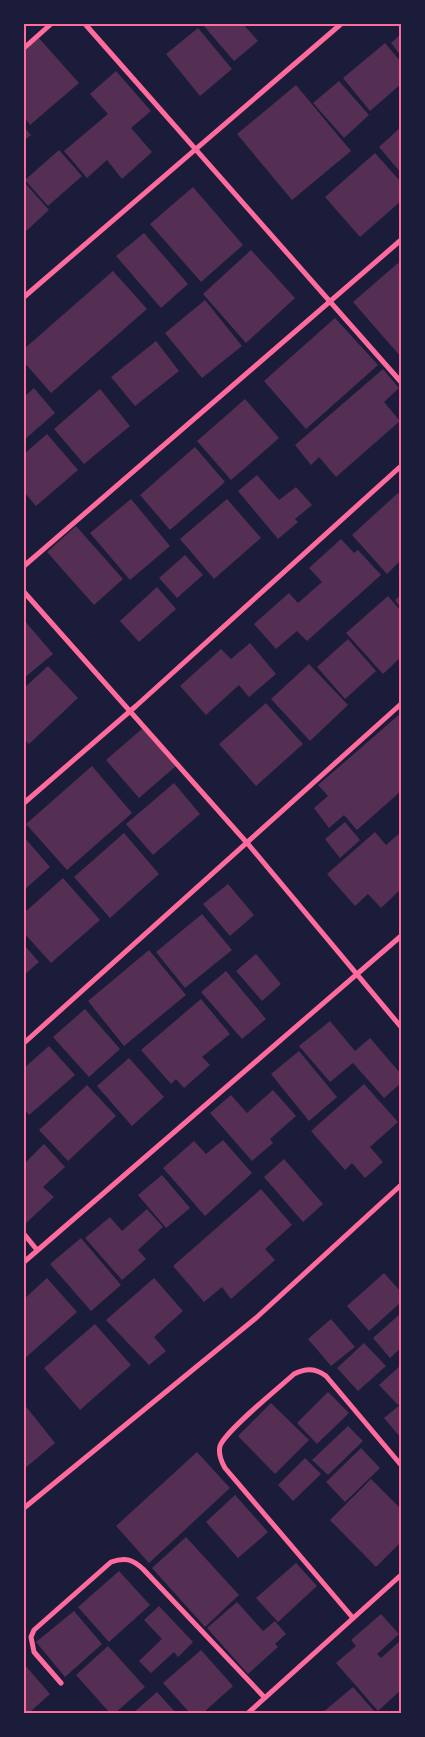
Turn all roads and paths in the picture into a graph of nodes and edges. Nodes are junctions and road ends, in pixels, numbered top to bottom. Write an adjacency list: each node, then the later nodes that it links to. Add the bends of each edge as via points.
1 (51, 24): 4 (street)
2 (85, 24): 5 (street)
3 (341, 24): 5 (street)
4 (24, 48)
5 (196, 148): 7 (street); 8 (street)
6 (401, 240): 8 (street)
7 (24, 297)
8 (331, 301): 9 (street); 11 (street)
9 (401, 382)
10 (401, 466): 14 (street)
11 (24, 566)
12 (24, 592): 14 (street)
13 (401, 704): 16 (street)
14 (130, 711): 15 (street); 16 (street)
15 (24, 804)
16 (248, 844): 18 (street); 20 (street)
17 (401, 936): 18 (street)
18 (356, 975): 19 (street); 23 (street)
19 (401, 1027)
20 (24, 1043)
21 (401, 1185): 26 (street, via 256,1318)
22 (24, 1234): 23 (street)
23 (37, 1250): 24 (street)
24 (24, 1262)
25 (401, 1465): 28 (street, via 326,1376 309,1369 294,1374 243,1420 220,1446 219,1454 225,1468)
26 (24, 1508)
27 (401, 1575): 28 (street)
28 (353, 1618): 30 (street)
29 (61, 1683): 30 (street, via 34,1652 31,1637 34,1630 112,1562 121,1558 135,1561)
30 (265, 1698): 31 (street)
31 (248, 1713)

